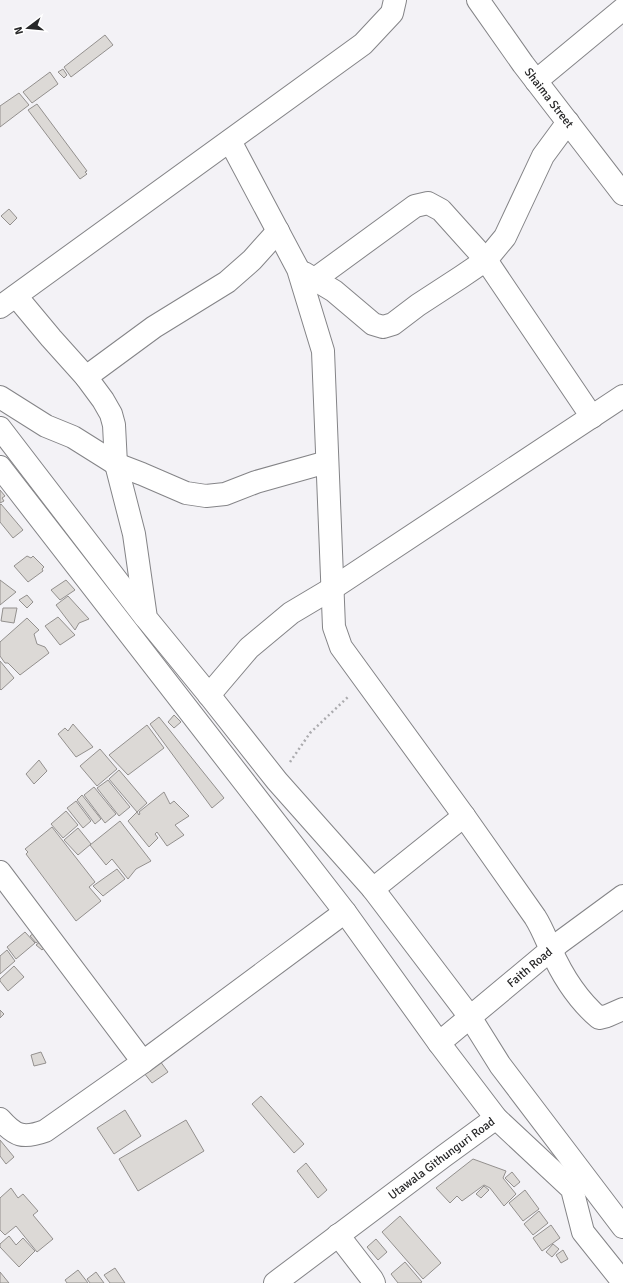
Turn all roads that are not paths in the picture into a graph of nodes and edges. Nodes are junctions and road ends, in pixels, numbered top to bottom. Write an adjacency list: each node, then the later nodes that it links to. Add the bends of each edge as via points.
1 (396, 0): 6 (street, via 392,13 363,44)
2 (478, 0): 4 (street, Shaima Street)
3 (623, 9): 4 (street)
4 (536, 81): 5 (street, Shaima Street)
5 (568, 122): 7 (street, Shaima Street); 9 (street, via 543,156 506,238)
6 (230, 141): 8 (street); 11 (street)
7 (623, 194)
8 (278, 231): 10 (street); 12 (street, via 252,260 227,282 154,327)
9 (486, 260): 10 (street, via 418,304 393,324 383,327 373,324 334,291); 10 (street, via 441,210 428,203 415,206); 15 (street)
10 (306, 274): 17 (street, via 323,352)
11 (8, 301): 12 (street, via 51,338)
12 (86, 377): 18 (street, via 111,414)
13 (623, 396): 15 (street)
14 (0, 397): 18 (street, via 46,426 73,437)
15 (592, 417): 20 (street)
16 (0, 428): 21 (street)
17 (327, 462): 18 (street, via 256,482 225,494 206,496 186,492); 20 (street)
18 (116, 464): 21 (street, via 134,534)
19 (0, 467): 27 (street)
20 (332, 588): 22 (street, via 291,613 249,648); 23 (street, via 334,627 341,647)
21 (146, 618): 22 (street)
22 (209, 695): 25 (street, via 277,781)
23 (464, 816): 25 (street); 28 (street, via 535,917)
24 (0, 872): 32 (street)
25 (373, 889): 30 (street)
26 (623, 896): 28 (street, Faith Road)
27 (345, 912): 31 (street); 32 (street)
28 (551, 950): 29 (street, via 562,973 588,1009 599,1018); 30 (street, Faith Road)
29 (623, 1009)
30 (470, 1017): 31 (street, Faith Road); 35 (street, via 500,1065)
31 (439, 1043): 33 (street)
32 (143, 1062): 34 (street, via 45,1131 24,1136 10,1130)
33 (496, 1118): 36 (street, Utawala Githunguri Road, via 572,1189); 37 (street, Utawala Githunguri Road)
34 (0, 1119)
35 (619, 1214): 36 (street)
36 (583, 1232): 38 (street, Utawala Githunguri Road)
37 (338, 1235): 39 (street, Utawala Githunguri Road); 40 (street)
38 (623, 1282)
39 (275, 1283)
40 (374, 1283)

